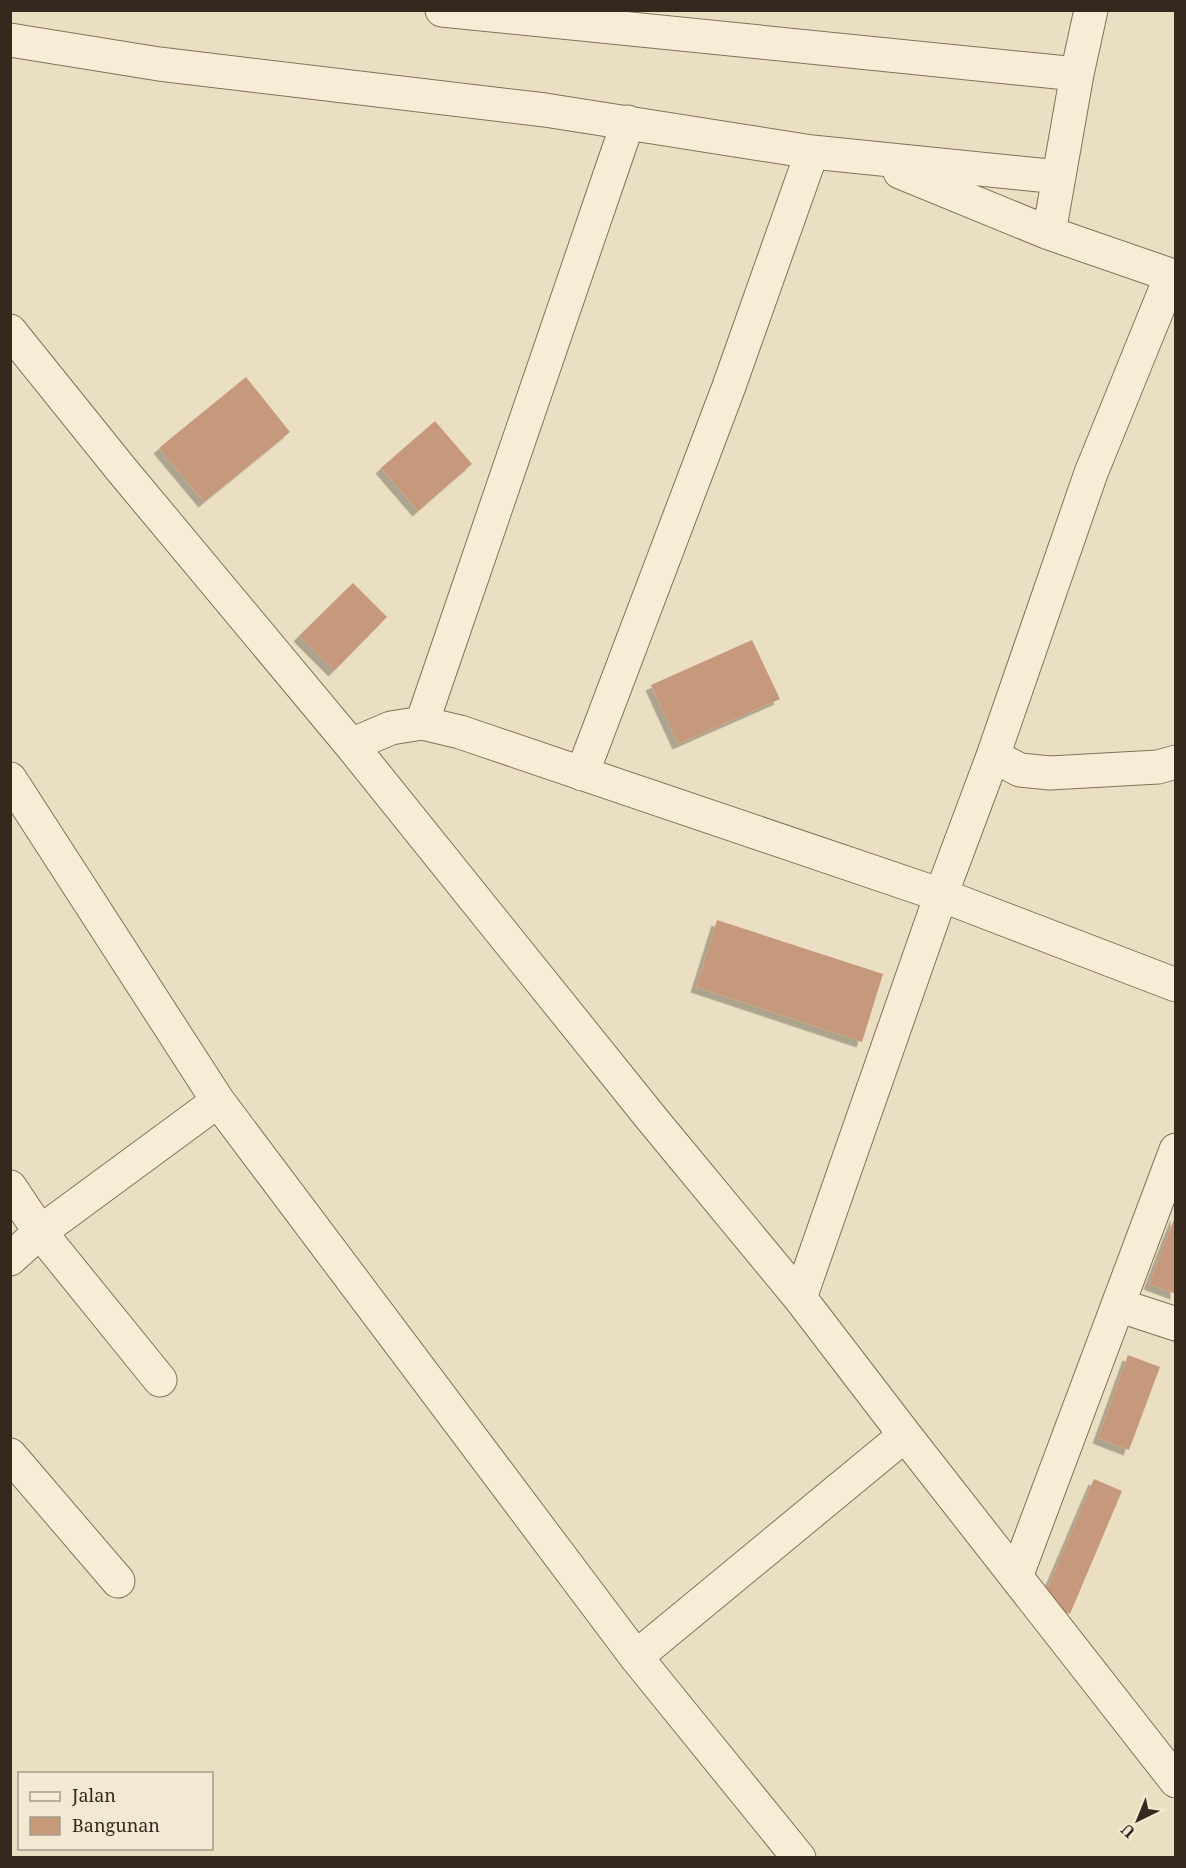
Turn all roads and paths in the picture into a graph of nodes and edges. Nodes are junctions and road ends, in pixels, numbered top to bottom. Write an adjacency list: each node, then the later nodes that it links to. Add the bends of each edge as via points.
1 (442, 10): 4 (lane)
2 (1090, 10): 4 (lane)
3 (10, 40): 5 (lane, via 159,64)
4 (1077, 74): 8 (lane)
5 (628, 122): 6 (lane); 12 (lane)
6 (812, 153): 7 (lane); 16 (lane, via 728,389)
7 (868, 159): 8 (lane); 9 (lane)
8 (1059, 177): 9 (lane)
9 (1049, 233): 10 (lane)
10 (1173, 277): 14 (lane, via 1091,473)
11 (10, 331): 13 (lane)
12 (422, 723): 13 (lane, via 391,728); 16 (lane)
13 (351, 745): 25 (lane)
14 (993, 756): 15 (lane, via 1020,770 1050,773); 18 (lane)
15 (1170, 768)
16 (582, 774): 18 (lane)
17 (10, 779): 20 (lane)
18 (941, 895): 19 (lane); 25 (lane)
19 (1176, 985)
20 (218, 1101): 23 (lane); 33 (lane)
21 (1176, 1150): 26 (lane)
22 (10, 1187): 23 (lane)
23 (40, 1232): 24 (lane); 28 (lane)
24 (10, 1259)
25 (800, 1298): 29 (lane)
26 (1118, 1305): 27 (lane); 31 (lane)
27 (1176, 1324)
28 (160, 1380)
29 (905, 1435): 31 (lane); 33 (lane)
30 (10, 1455): 32 (lane)
31 (1016, 1577): 34 (lane)
32 (118, 1581)
33 (636, 1657): 35 (lane)
34 (1176, 1782)
35 (799, 1857)

